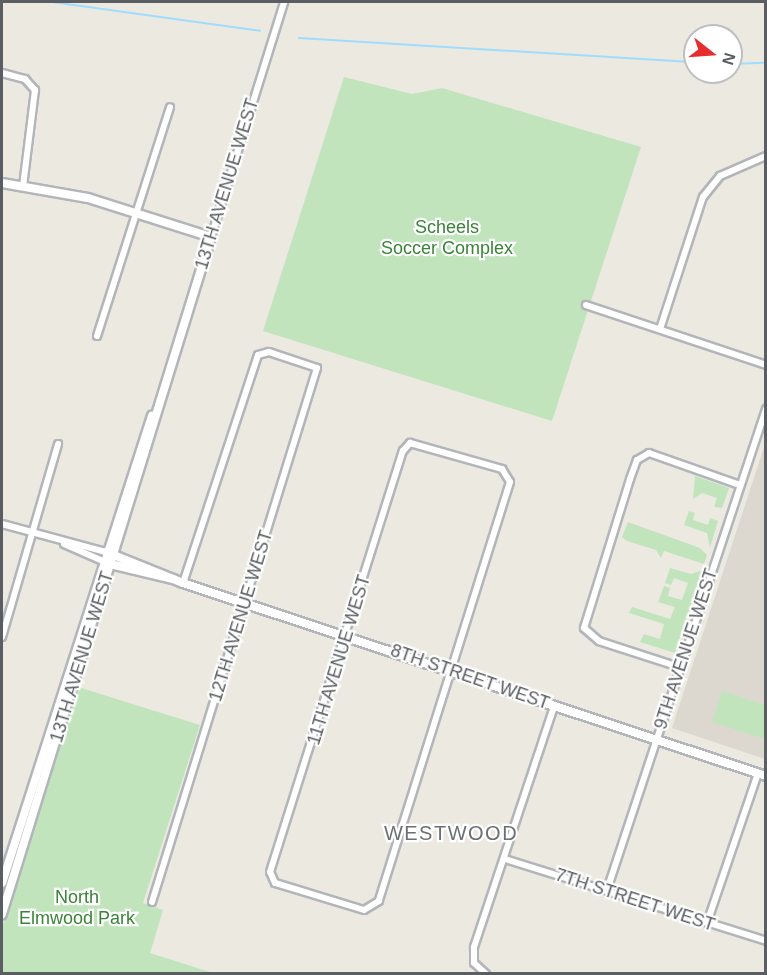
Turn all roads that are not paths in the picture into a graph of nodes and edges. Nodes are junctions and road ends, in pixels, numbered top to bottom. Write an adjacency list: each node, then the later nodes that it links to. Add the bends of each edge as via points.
1 (284, 2): 8 (street, 13TH AVENUE WEST)
2 (2, 73): 6 (street, via 31,84 37,101)
3 (170, 107): 7 (street)
4 (765, 156): 10 (street, via 720,176 703,197)
5 (2, 183): 6 (street)
6 (23, 186): 7 (street)
7 (136, 214): 8 (street); 11 (street)
8 (211, 237): 19 (street, 13TH AVENUE WEST)
9 (586, 305): 10 (street)
10 (660, 329): 12 (street)
11 (97, 336)
12 (765, 365)
13 (765, 409): 15 (street, 9TH AVENUE WEST)
14 (58, 444): 17 (street)
15 (740, 485): 26 (street, 9TH AVENUE WEST); 26 (street, via 657,454 644,455 630,479 584,628 599,641)
16 (2, 524): 17 (street, 8TH STREET WEST)
17 (34, 534): 18 (street, 8TH STREET WEST); 25 (street)
18 (64, 543): 19 (street, 8TH STREET WEST); 20 (street, 8TH STREET WEST)
19 (110, 553): 20 (street, 13TH AVENUE WEST); 21 (street, 8TH STREET WEST)
20 (107, 563): 21 (street, 8TH STREET WEST); 32 (street, 13TH AVENUE WEST); 35 (street, 13TH AVENUE WEST)
21 (174, 579): 22 (street, 8TH STREET WEST)
22 (183, 583): 23 (street, 8TH STREET WEST); 23 (street, 12TH AVENUE WEST, via 253,365 262,354 279,356 317,369 317,378)
23 (245, 603): 24 (street, 8TH STREET WEST); 34 (street, 12TH AVENUE WEST)
24 (347, 636): 27 (street, 8TH STREET WEST); 27 (street, 11TH AVENUE WEST, via 403,450 410,443 508,474); 27 (street, 11TH AVENUE WEST, via 271,879 374,909)
25 (2, 637)
26 (679, 667): 29 (street, 9TH AVENUE WEST)
27 (448, 670): 28 (street, 8TH STREET WEST)
28 (554, 706): 29 (street, 8TH STREET WEST); 31 (street)
29 (656, 740): 30 (street, 8TH STREET WEST); 33 (street, 9TH AVENUE WEST)
30 (762, 774): 36 (street)
31 (505, 859): 33 (street, 7TH STREET WEST); 38 (street, via 474,946 478,966)
32 (2, 883)
33 (607, 890): 36 (street, 7TH STREET WEST)
34 (152, 902)
35 (2, 914)
36 (707, 923): 37 (street, 7TH STREET WEST)
37 (765, 941)
38 (486, 974)

